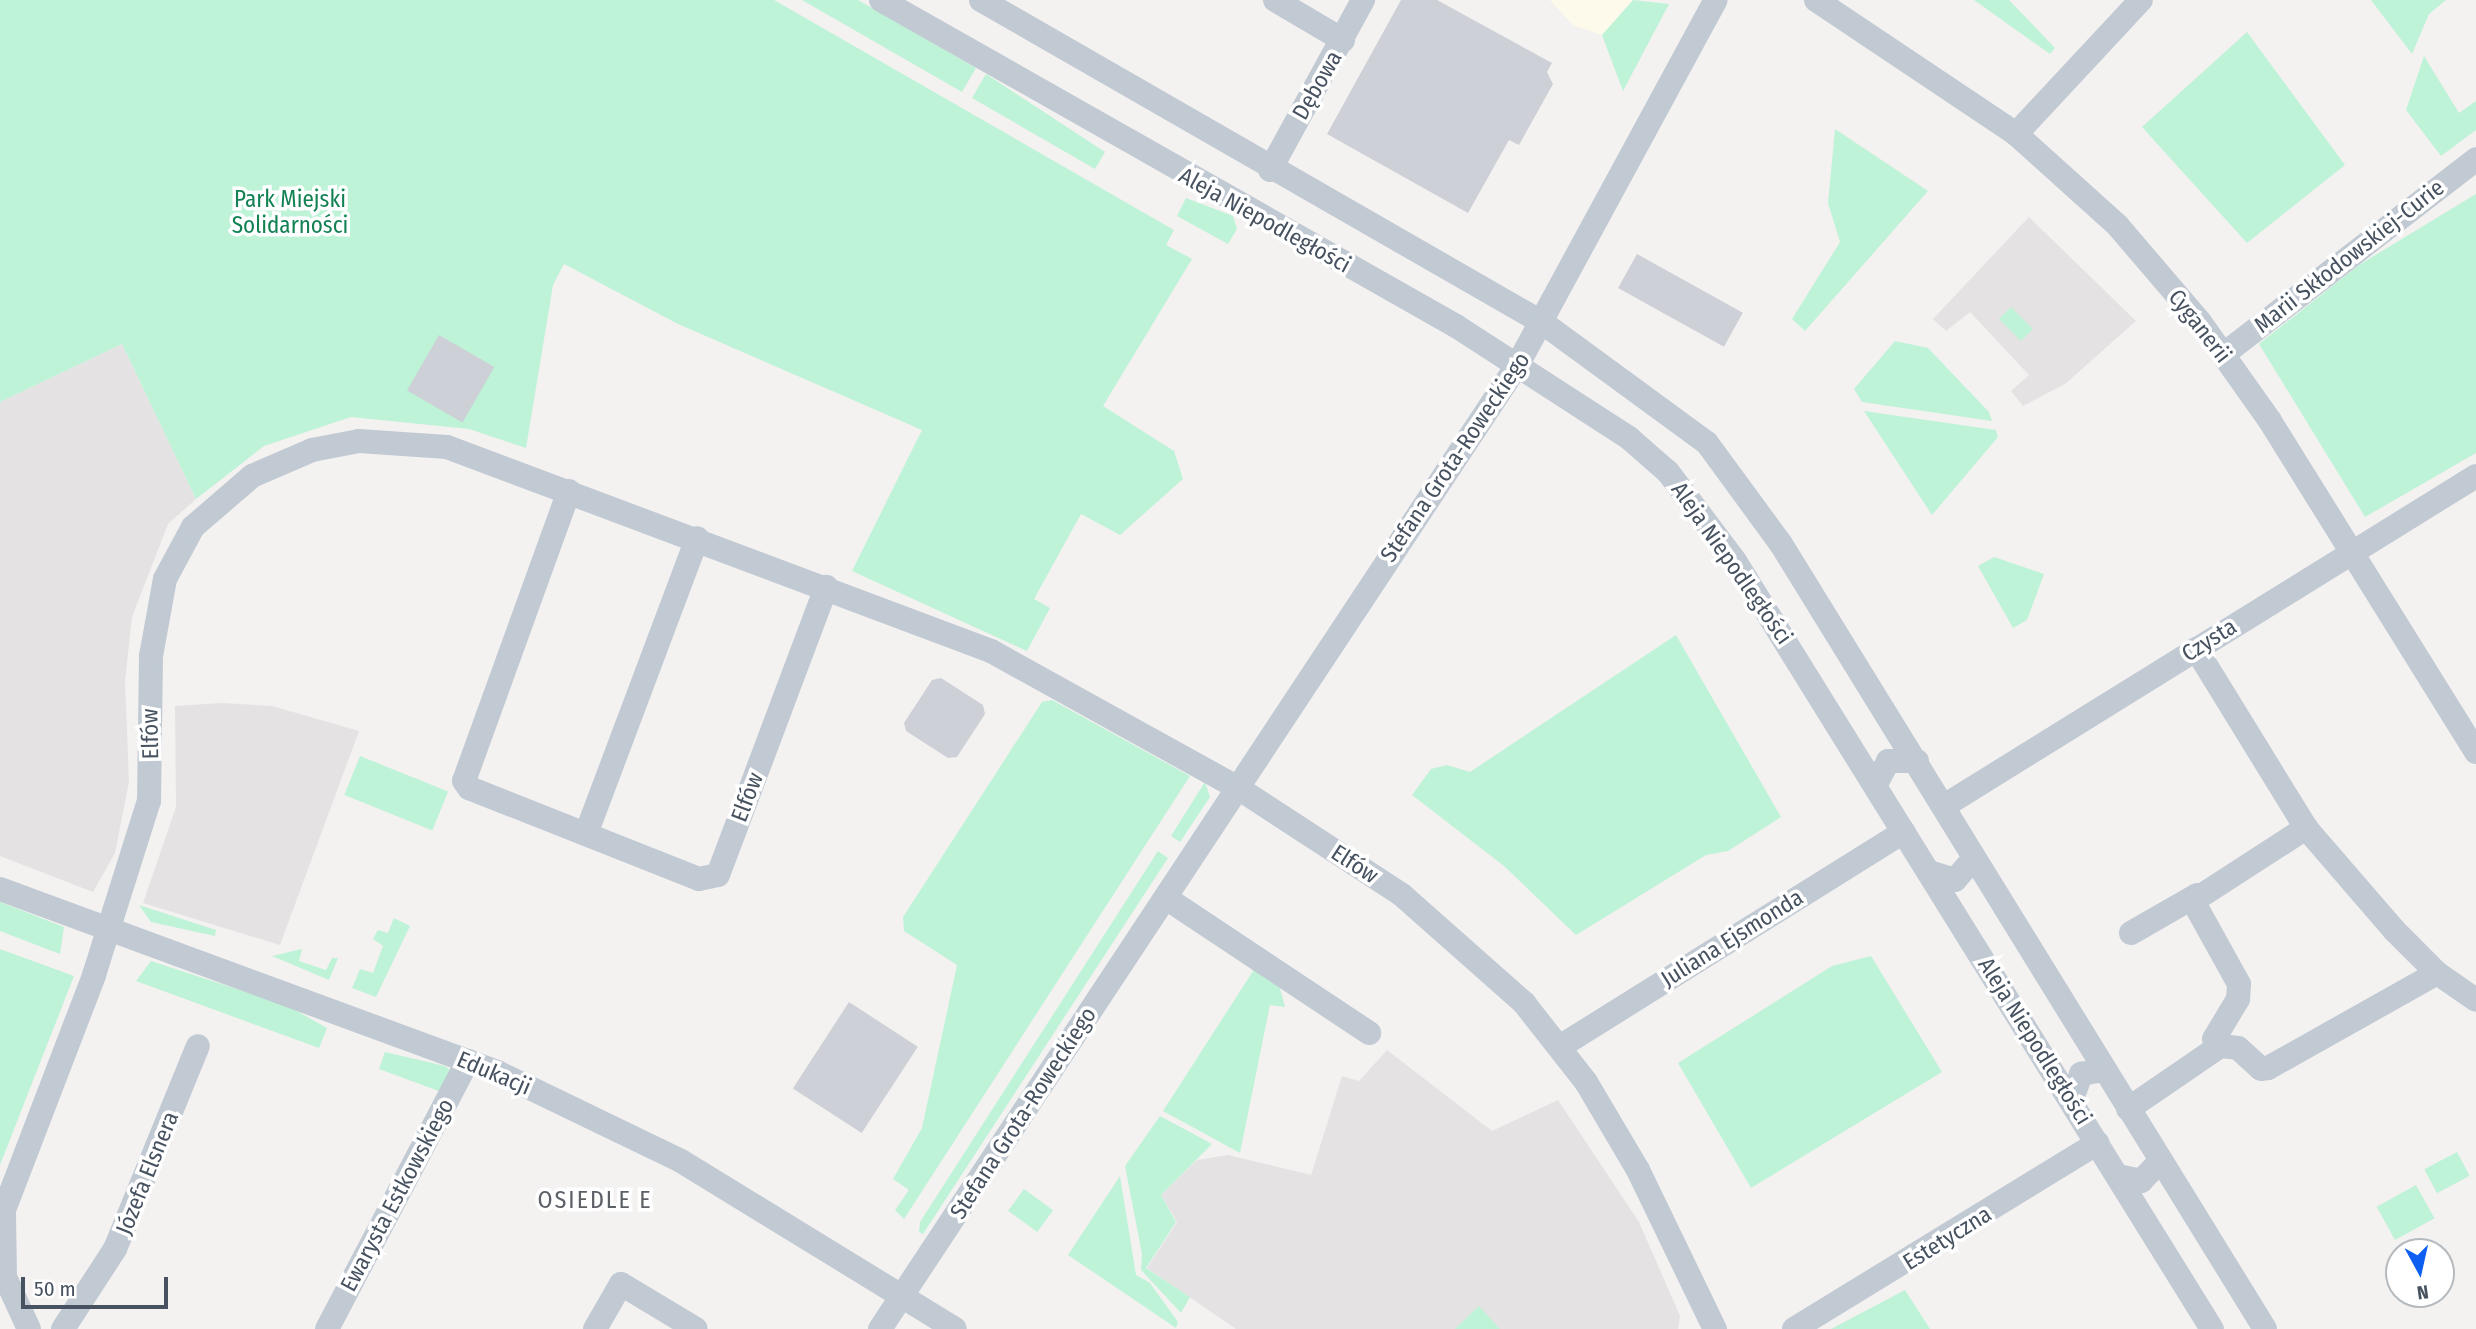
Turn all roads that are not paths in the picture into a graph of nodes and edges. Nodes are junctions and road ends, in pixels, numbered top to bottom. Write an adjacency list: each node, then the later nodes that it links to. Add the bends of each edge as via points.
1 (881, 0): 14 (street, Aleja Niepodległości)
2 (981, 0): 11 (street, Aleja Niepodległości)
3 (1363, 0): 8 (street, Dębowa)
4 (1716, 0): 12 (street, Stefana Grota-Roweckiego)
5 (1816, 0): 9 (street, Cyganerii)
6 (2141, 0): 9 (street)
7 (1280, 3): 8 (street)
8 (1343, 40): 11 (street, Dębowa)
9 (2016, 134): 13 (street, Cyganerii, via 2118,226)
10 (2476, 159): 13 (street, Marii Skłodowskiej-Curie)
11 (1270, 170): 12 (street, Aleja Niepodległości)
12 (1543, 323): 14 (street, Stefana Grota-Roweckiego); 22 (street, Aleja Niepodległości, via 1658,402 1727,465)
13 (2224, 354): 18 (street, Cyganerii)
14 (1518, 365): 23 (street, Aleja Niepodległości, via 1629,438 1690,494); 24 (street, Stefana Grota-Roweckiego)
15 (2476, 476): 18 (street, Czysta)
16 (569, 491): 17 (street, Elfów); 28 (street, Elfów, via 464,781 469,789); 34 (street, Elfów, via 446,447 359,441 312,450 252,476 193,527 164,579 155,616 149,801)
17 (697, 538): 19 (street, Elfów); 28 (street)
18 (2354, 552): 20 (street, Czysta); 21 (street, Cyganerii)
19 (826, 587): 24 (street, Elfów, via 1031,670); 28 (street, Elfów, via 718,875 699,879)
20 (2196, 649): 25 (street, Czysta); 26 (street)
21 (2476, 752)
22 (1917, 761): 23 (street, via 1888,761); 25 (street, Aleja Niepodległości)
23 (1876, 784): 27 (street, Aleja Niepodległości)
24 (1238, 788): 33 (street, Stefana Grota-Roweckiego); 41 (street, Elfów, via 1402,895 1524,1003)
25 (1944, 806): 29 (street, Aleja Niepodległości)
26 (2306, 828): 32 (street); 36 (street)
27 (1904, 831): 30 (street, Aleja Niepodległości); 41 (street, Juliana Ejsmonda)
28 (586, 834)
29 (1974, 858): 30 (street, via 1955,880); 43 (street, Aleja Niepodległości)
30 (1929, 872): 44 (street, Aleja Niepodległości)
31 (0, 889): 34 (street, Edukacji)
32 (2197, 895): 35 (street); 39 (street, via 2194,909 2239,984 2238,999)
33 (1166, 898): 38 (street); 49 (street, Stefana Grota-Roweckiego)
34 (108, 931): 42 (street, Edukacji); 50 (street, Elfów, via 4,1210 5,1277)
35 (2130, 933)
36 (2437, 973): 37 (street); 45 (street, Aleja Niepodległości, via 2268,1068 2261,1069 2238,1048 2220,1046)
37 (2476, 1000)
38 (1369, 1033)
39 (2214, 1039)
40 (198, 1046): 51 (street, Józefa Elsnera, via 115,1249)
41 (1561, 1046): 57 (street, Elfów, via 1638,1170)
42 (468, 1061): 49 (street, Edukacji, via 681,1161); 52 (street, Ewarysta Estkowskiego)
43 (2104, 1070): 44 (street, via 2081,1074); 45 (street, Aleja Niepodległości)
44 (2071, 1099): 46 (street, Aleja Niepodległości)
45 (2128, 1109): 47 (street, Aleja Niepodległości)
46 (2098, 1143): 48 (street, Aleja Niepodległości); 58 (street, Estetyczna)
47 (2161, 1161): 48 (street, via 2141,1181); 60 (street, Aleja Niepodległości)
48 (2118, 1176): 59 (street, Aleja Niepodległości)
49 (901, 1298): 55 (street, Stefana Grota-Roweckiego); 56 (street, Edukacji)
50 (29, 1329)
51 (63, 1329)
52 (327, 1329)
53 (595, 1329): 54 (street, via 621,1284)
54 (696, 1329)
55 (880, 1329)
56 (955, 1329)
57 (1715, 1329)
58 (1794, 1329)
59 (2211, 1329)
60 (2264, 1329)

